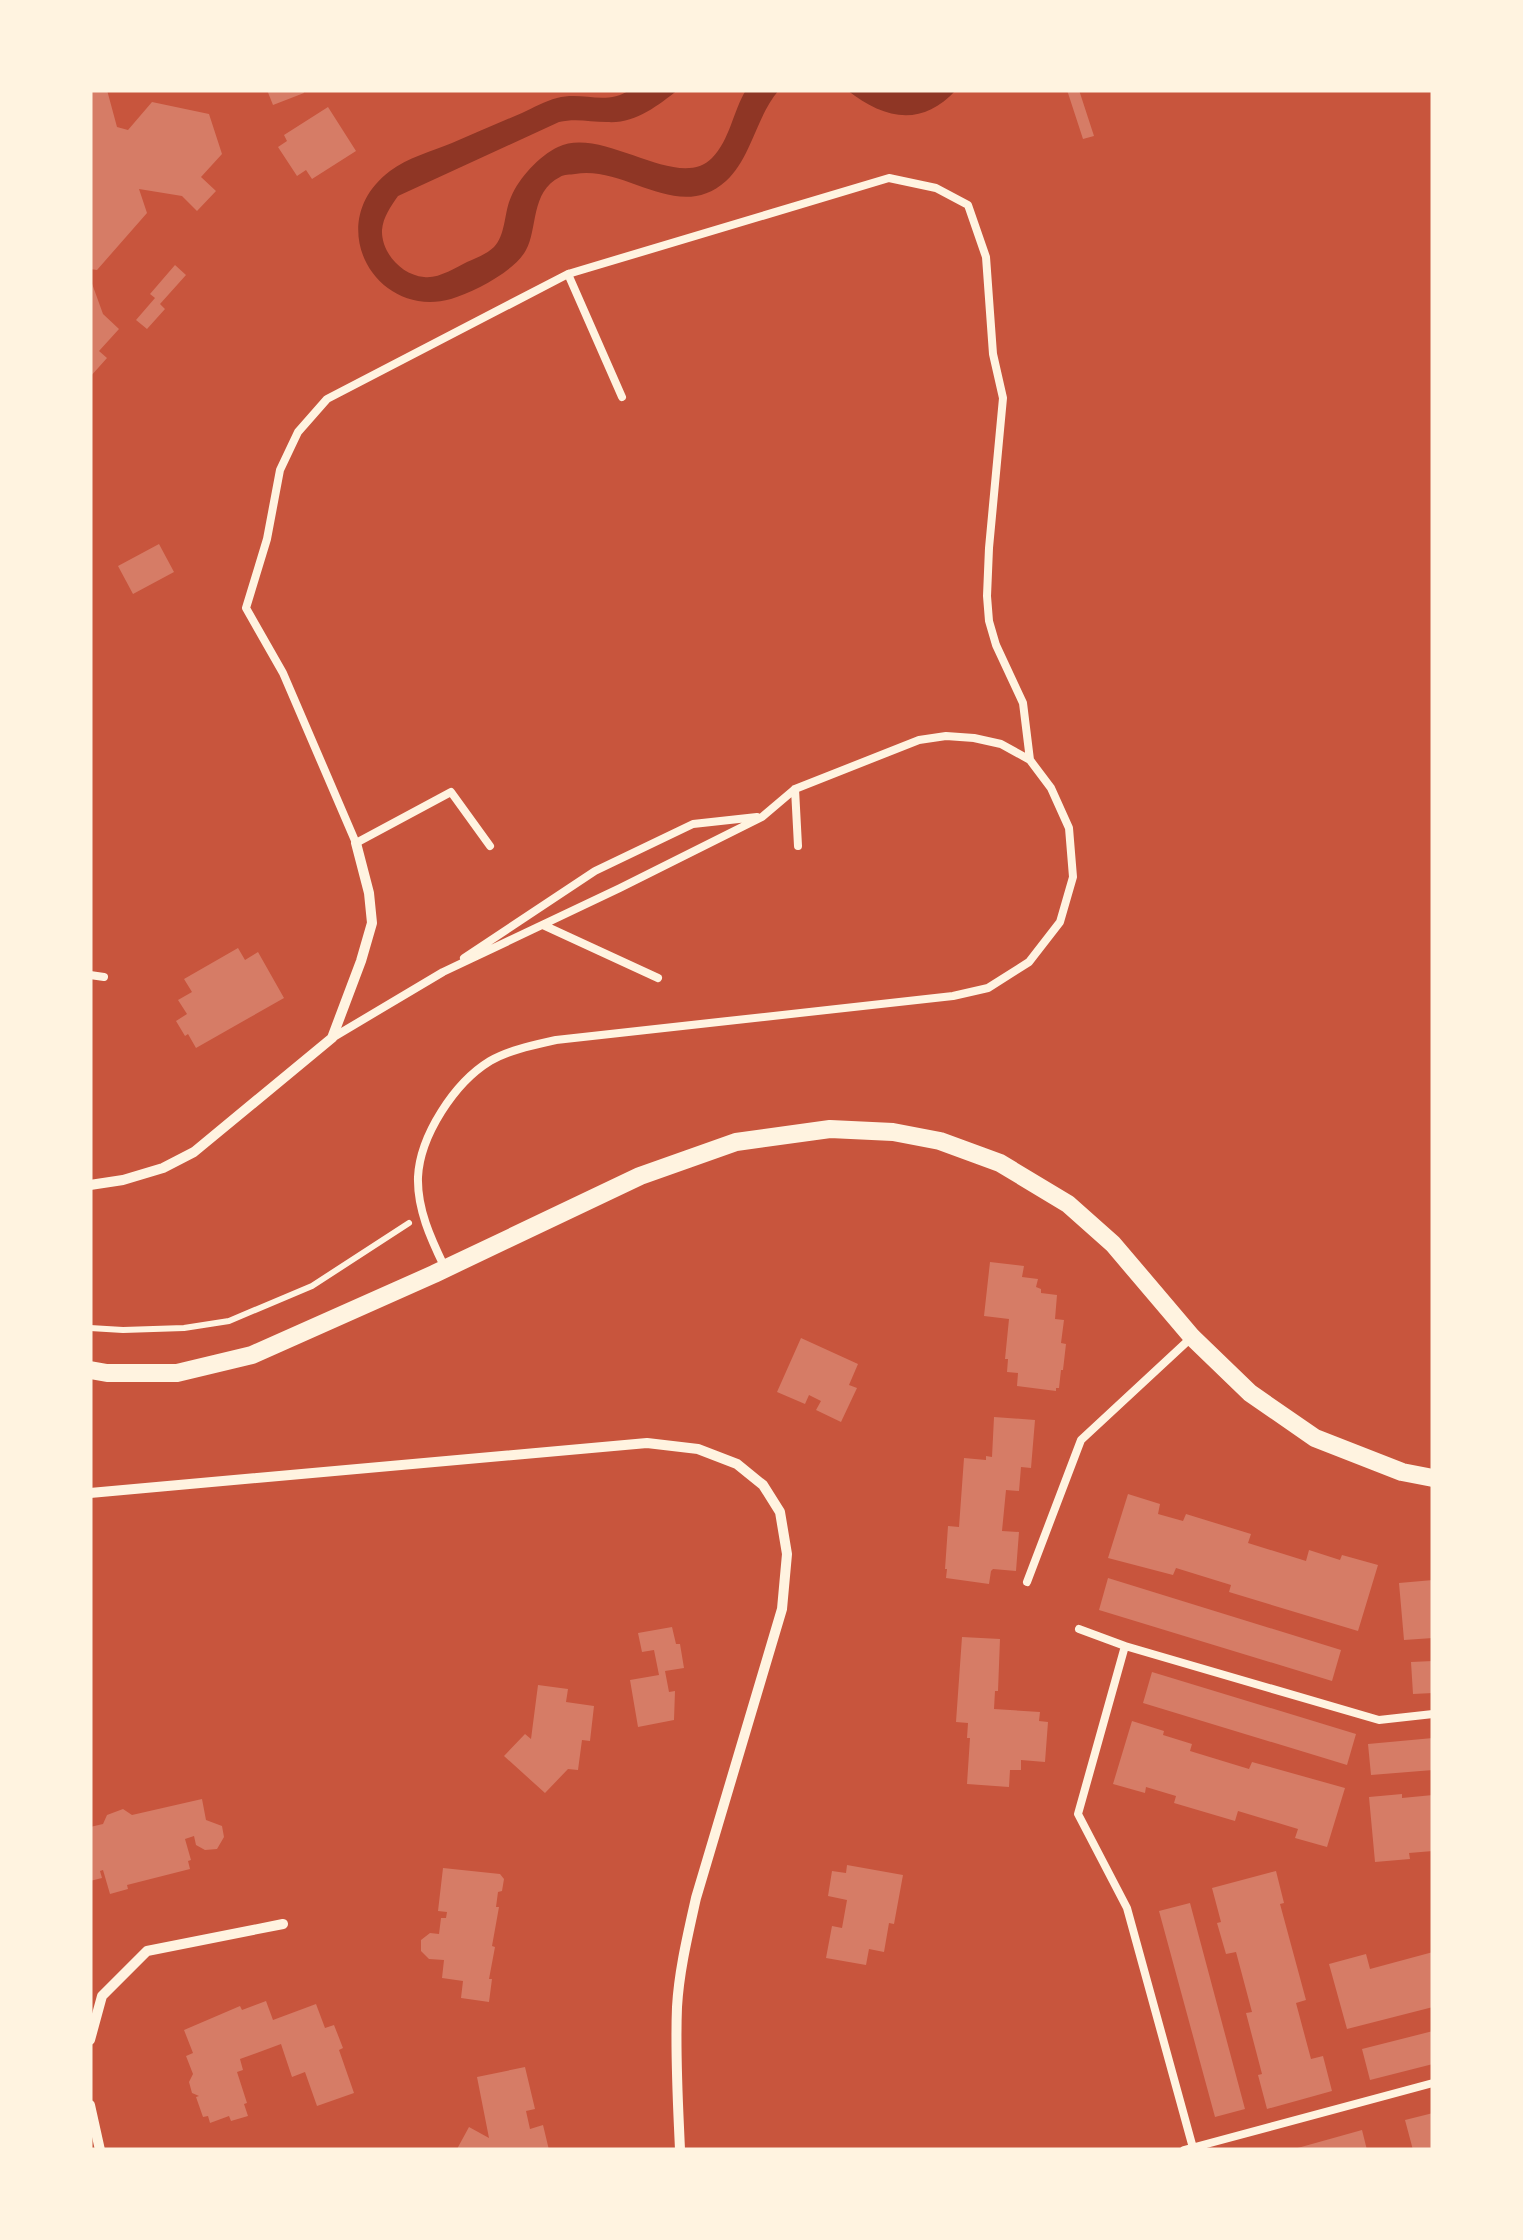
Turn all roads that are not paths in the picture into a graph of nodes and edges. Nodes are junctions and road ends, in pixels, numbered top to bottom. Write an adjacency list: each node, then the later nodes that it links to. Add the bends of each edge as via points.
1 (568, 274): 2 (lane); 3 (lane, via 890,178 936,188 968,205 986,257 1003,398 989,621 1023,703); 6 (lane, via 326,398 298,432 280,470 246,608 284,673)
2 (622, 397)
3 (1030, 760): 4 (lane, via 1000,744 946,736 918,740); 16 (lane, via 1070,828 1073,877 1060,922 1030,962 988,988 953,996 556,1040 490,1061 437,1118 418,1177 429,1236)
4 (795, 790): 5 (lane); 8 (lane)
5 (762, 817): 9 (lane); 10 (lane, via 693,824 612,863)
6 (356, 843): 7 (lane, via 451,792); 14 (street, via 372,923)
7 (490, 846)
8 (798, 846)
9 (543, 924): 10 (lane); 13 (lane)
10 (444, 972): 14 (lane)
11 (90, 975): 12 (lane)
12 (104, 977)
13 (658, 978)
14 (332, 1038): 15 (street, via 194,1152 163,1168)
15 (90, 1185)
16 (445, 1269): 17 (street, via 640,1176 736,1142 830,1129 893,1132 1000,1162 1068,1204 1113,1244); 18 (street, via 252,1356 176,1373)
17 (1192, 1337): 19 (street, via 1250,1392 1315,1438); 21 (lane, via 1081,1440)
18 (90, 1370)
19 (1433, 1478)
20 (90, 1493): 31 (street, via 647,1443 737,1464 763,1485 780,1512 787,1554 782,1609 686,1945 677,2004)
21 (1027, 1582)
22 (1080, 1629): 23 (lane)
23 (1125, 1646): 24 (lane, via 1379,1720); 29 (lane, via 1078,1814 1127,1908)
24 (1433, 1714)
25 (283, 1924): 26 (street, via 147,1951 102,1996)
26 (90, 2040)
27 (1433, 2084): 29 (lane)
28 (90, 2105): 30 (street)
29 (1188, 2149)
30 (100, 2150)
31 (680, 2150)

